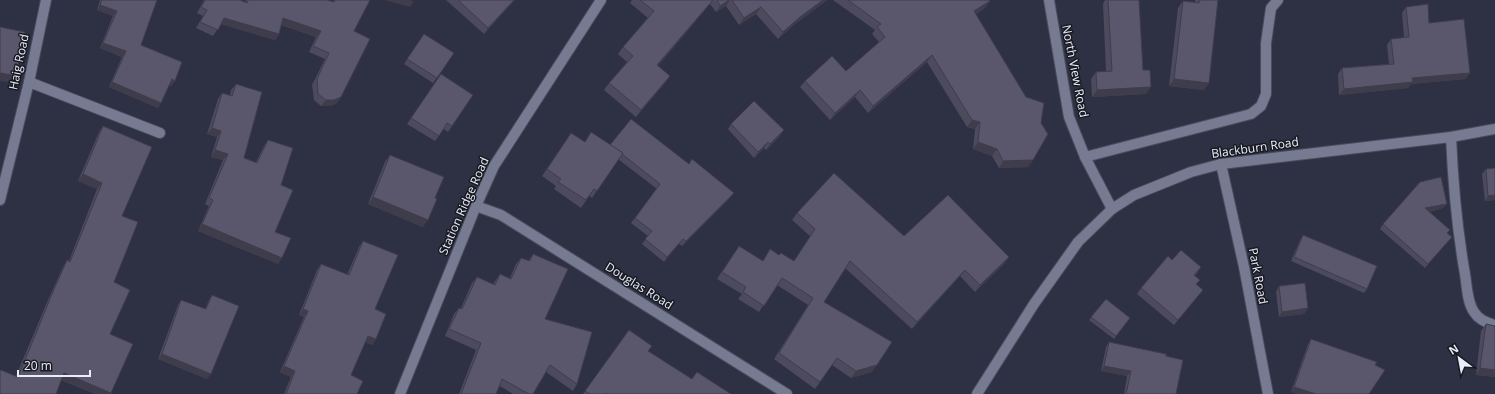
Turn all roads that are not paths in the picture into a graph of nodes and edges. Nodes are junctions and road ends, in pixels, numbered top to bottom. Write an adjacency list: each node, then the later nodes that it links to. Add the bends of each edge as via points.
1 (46, 0): 5 (street, Haig Road)
2 (601, 0): 12 (street, Station Ridge Road, via 494,166)
3 (1049, 0): 9 (street, North View Road, via 1069,117)
4 (1278, 0): 9 (street, via 1271,8 1266,43 1266,94 1261,106 1251,114)
5 (29, 82): 7 (street); 11 (street, Haig Road)
6 (1495, 129): 8 (street, Blackburn Road)
7 (160, 133)
8 (1451, 137): 10 (street, Blackburn Road); 14 (street, via 1453,183 1469,300 1480,320)
9 (1085, 157): 13 (street, North View Road)
10 (1221, 164): 13 (street, Blackburn Road, via 1191,172 1139,193); 18 (street, Park Road)
11 (0, 200)
12 (476, 206): 15 (street, Station Ridge Road); 16 (street, Douglas Road, via 501,215)
13 (1112, 210): 17 (street, Blackburn Road, via 1078,242 1034,304)
14 (1494, 325)
15 (400, 394)
16 (786, 394)
17 (977, 394)
18 (1268, 394)

